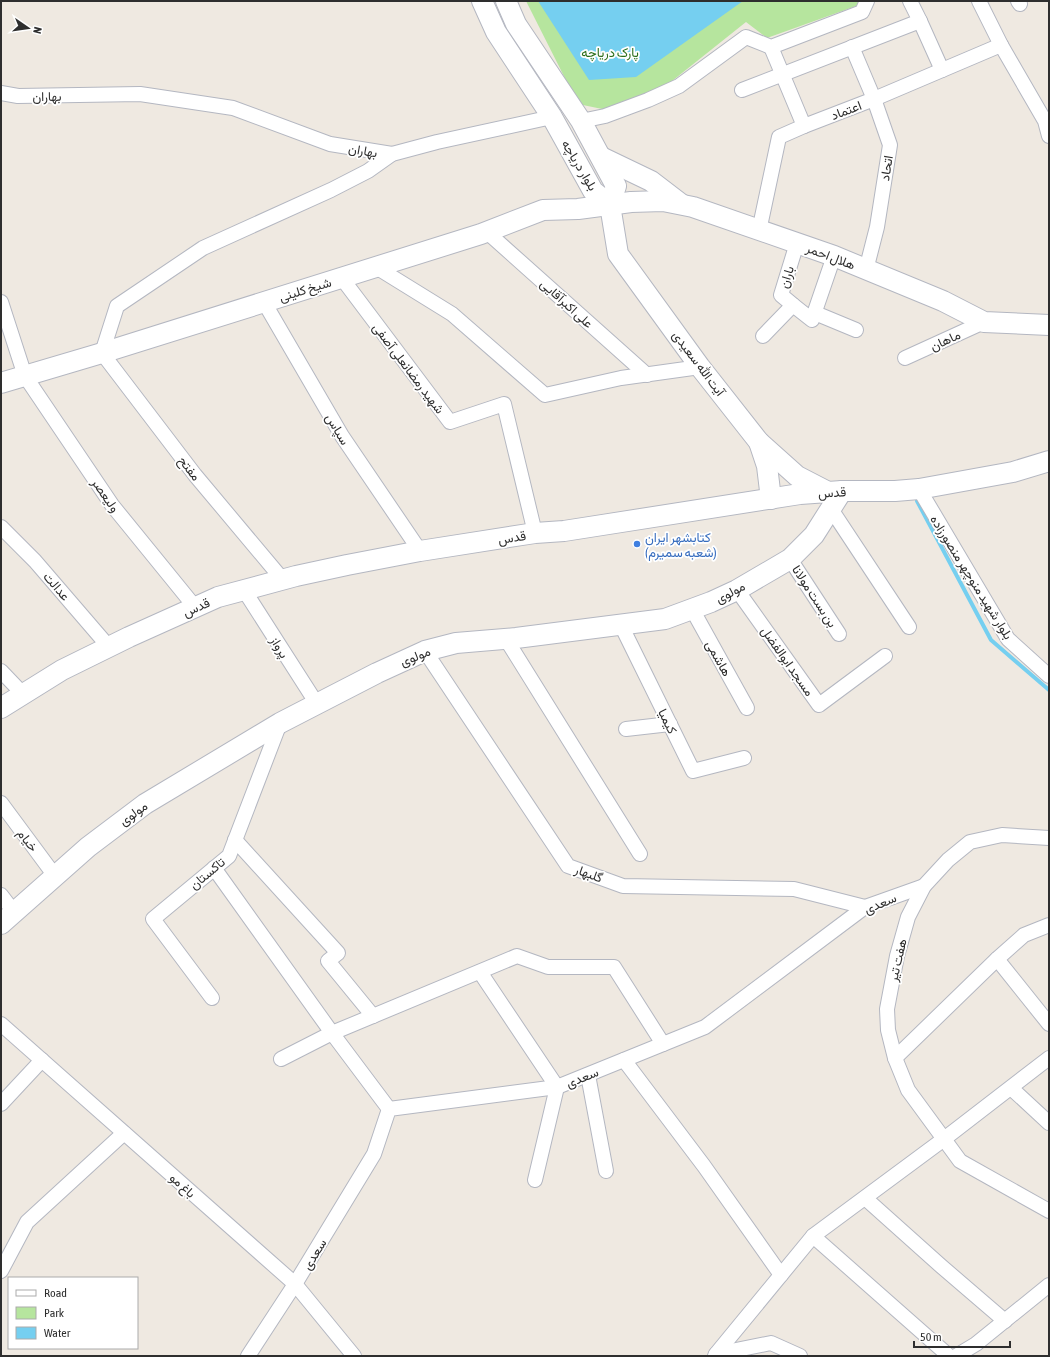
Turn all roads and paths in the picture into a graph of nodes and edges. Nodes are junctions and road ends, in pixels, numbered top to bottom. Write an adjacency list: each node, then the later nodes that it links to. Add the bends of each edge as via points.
1 (482, 1): 15 (street, بلوار دریاچه, via 496,32)
2 (506, 1): 16 (street, بلوار دریاچه, via 516,24)
3 (867, 1): 8 (street, via 862,12)
4 (910, 1): 6 (street)
5 (979, 1): 7 (street)
6 (920, 21): 9 (street); 10 (street)
7 (1000, 44): 10 (street, اعتماد); 18 (street, via 1045,121)
8 (771, 47): 11 (street); 16 (street, via 746,37 679,86 605,116)
9 (852, 48): 11 (street); 14 (street, اتحاد)
10 (942, 70): 14 (street, اعتماد)
11 (782, 74): 12 (street); 17 (street)
12 (742, 90)
13 (1, 93): 19 (street, بهاران, via 18,96 140,94 233,108 330,144)
14 (874, 99): 17 (street, اعتماد); 28 (street, اتحاد, via 890,145 877,227)
15 (552, 117): 19 (street); 21 (street, بلوار دریاچه, via 594,191)
16 (581, 121): 20 (street, بلوار دریاچه)
17 (804, 126): 23 (street, اعتماد, via 779,137)
18 (1049, 136)
19 (392, 154): 38 (street, بهاران, via 368,171 331,190 203,248 116,306)
20 (600, 158): 21 (street, بلوار دریاچه, via 616,186); 22 (street, via 651,180)
21 (610, 205): 22 (street, هلال احمر, via 664,201); 24 (street, شیخ کلینی, via 543,210); 40 (street, آیت الله سعیدی, via 618,254)
22 (683, 205): 23 (street, هلال احمر)
23 (759, 231): 25 (street, هلال احمر)
24 (487, 232): 27 (street, شیخ کلینی); 41 (street, علی اکبرآقایی)
25 (797, 244): 26 (street, هلال احمر); 32 (street, باران, via 781,295)
26 (834, 256): 28 (street, هلال احمر); 33 (street)
27 (376, 267): 29 (street, شیخ کلینی); 41 (street, via 452,314 545,395 621,378)
28 (866, 270): 34 (street, هلال احمر, via 943,301)
29 (341, 278): 31 (street, شیخ کلینی); 50 (street, شهید رمضانعلی آصفی, via 450,422 504,404)
30 (1, 302): 42 (street, ولیعصر)
31 (264, 302): 38 (street, شیخ کلینی); 51 (street, سپاس, via 342,436)
32 (793, 305): 33 (street, via 812,320); 37 (street)
33 (815, 313): 36 (street)
34 (984, 322): 35 (street, هلال احمر); 39 (street, ماهان)
35 (1049, 325)
36 (856, 330)
37 (763, 336)
38 (102, 353): 42 (street, شیخ کلینی); 53 (street, مفتح, via 195,475)
39 (905, 358)
40 (700, 367): 41 (street); 44 (street, آیت الله سعیدی)
41 (647, 375)
42 (25, 376): 43 (street, شیخ کلینی); 56 (street, ولیعصر, via 112,505)
43 (1, 383)
44 (759, 442): 47 (street, آیت الله سعیدی, via 797,476); 48 (street, via 767,466)
45 (1049, 461): 46 (street, قدس, via 1013,472)
46 (918, 489): 47 (street, قدس); 66 (street, بلوار شهید منوچهر منصورزاده, via 1008,639)
47 (834, 497): 48 (street, قدس, via 800,494); 52 (street, مولوی, via 814,535); 59 (street)
48 (771, 500): 50 (street, قدس, via 564,531)
49 (1, 527): 62 (street, عدالت, via 35,561)
50 (535, 533): 51 (street, قدس)
51 (420, 551): 53 (street, قدس)
52 (790, 559): 55 (street, مولوی); 60 (street, بن بست مولانا)
53 (284, 580): 54 (street, قدس)
54 (244, 590): 56 (street, قدس); 68 (street, پرواز)
55 (737, 590): 57 (street, مولوی); 64 (street, مسجد ابوالفضل, via 819,705)
56 (195, 607): 62 (street, قدس)
57 (692, 609): 58 (street, مولوی, via 665,619); 70 (street, هاشمی)
58 (621, 624): 61 (street, مولوی); 72 (street, کیمیا)
59 (909, 627)
60 (840, 634)
61 (506, 639): 63 (street, مولوی, via 456,643); 78 (street)
62 (109, 647): 67 (street, قدس, via 62,670)
63 (425, 651): 68 (street, مولوی); 83 (street, گلبهار, via 568,866 623,886 794,889)
64 (885, 656)
65 (1, 671): 67 (street)
66 (1049, 676)
67 (23, 694): 69 (street, قدس)
68 (317, 704): 71 (street, مولوی)
69 (1, 708)
70 (747, 708)
71 (280, 723): 77 (street, تاکستان); 80 (street, مولوی, via 145,804 88,846)
72 (670, 724): 73 (street); 74 (street, کیمیا, via 693,771)
73 (626, 729)
74 (744, 758)
75 (1, 803): 80 (street, خیام)
76 (1049, 838): 81 (street, هفت تیر, via 1002,835 970,842 948,860)
77 (235, 840): 79 (street, تاکستان, via 228,856); 89 (street, via 338,954 328,961)
78 (640, 854)
79 (214, 868): 88 (street, تاکستان, via 153,919); 92 (street)
80 (55, 876): 84 (street, مولوی)
81 (924, 886): 83 (street, سعدی); 94 (street, هفت تیر, via 908,917 897,956 887,1009 888,1030)
82 (1, 895): 84 (street, مولوی)
83 (865, 908): 93 (street, سعدی, via 705,1027)
84 (8, 918)
85 (1049, 926): 86 (street, via 1024,935)
86 (997, 959): 91 (street); 94 (street)
87 (480, 972): 89 (street); 93 (street, via 517,956 548,966 614,967); 100 (street)
88 (212, 998)
89 (373, 1016): 92 (street)
90 (1, 1024): 97 (street, باغ مو)
91 (1049, 1024)
92 (332, 1034): 96 (street); 103 (street)
93 (663, 1044): 98 (street, سعدی)
94 (895, 1058): 106 (street, هفت تیر, via 908,1090)
95 (1049, 1058): 101 (street)
96 (281, 1059)
97 (42, 1060): 102 (street); 105 (street, باغ مو)
98 (624, 1060): 99 (street, سعدی); 113 (street, via 704,1166)
99 (588, 1075): 100 (street, سعدی); 107 (street)
100 (558, 1087): 103 (street, سعدی); 108 (street)
101 (1011, 1088): 104 (street); 106 (street)
102 (1, 1104)
103 (389, 1109): 114 (street, سعدی, via 374,1154)
104 (1049, 1123)
105 (124, 1133): 112 (street, via 27,1222); 114 (street, باغ مو)
106 (944, 1139): 109 (street); 110 (street, هفت تیر, via 960,1161)
107 (606, 1171)
108 (535, 1180)
109 (865, 1198): 111 (street); 116 (street)
110 (1049, 1211)
111 (813, 1236): 113 (street); 121 (street)
112 (1, 1271)
113 (781, 1275): 117 (street)
114 (295, 1284): 118 (street, سعدی); 119 (street, باغ مو)
115 (1049, 1285): 116 (street)
116 (1005, 1321): 122 (street)
117 (716, 1355): 120 (street, via 771,1343)
118 (248, 1356)
119 (354, 1356)
120 (800, 1356)
121 (949, 1356)
122 (956, 1356)

